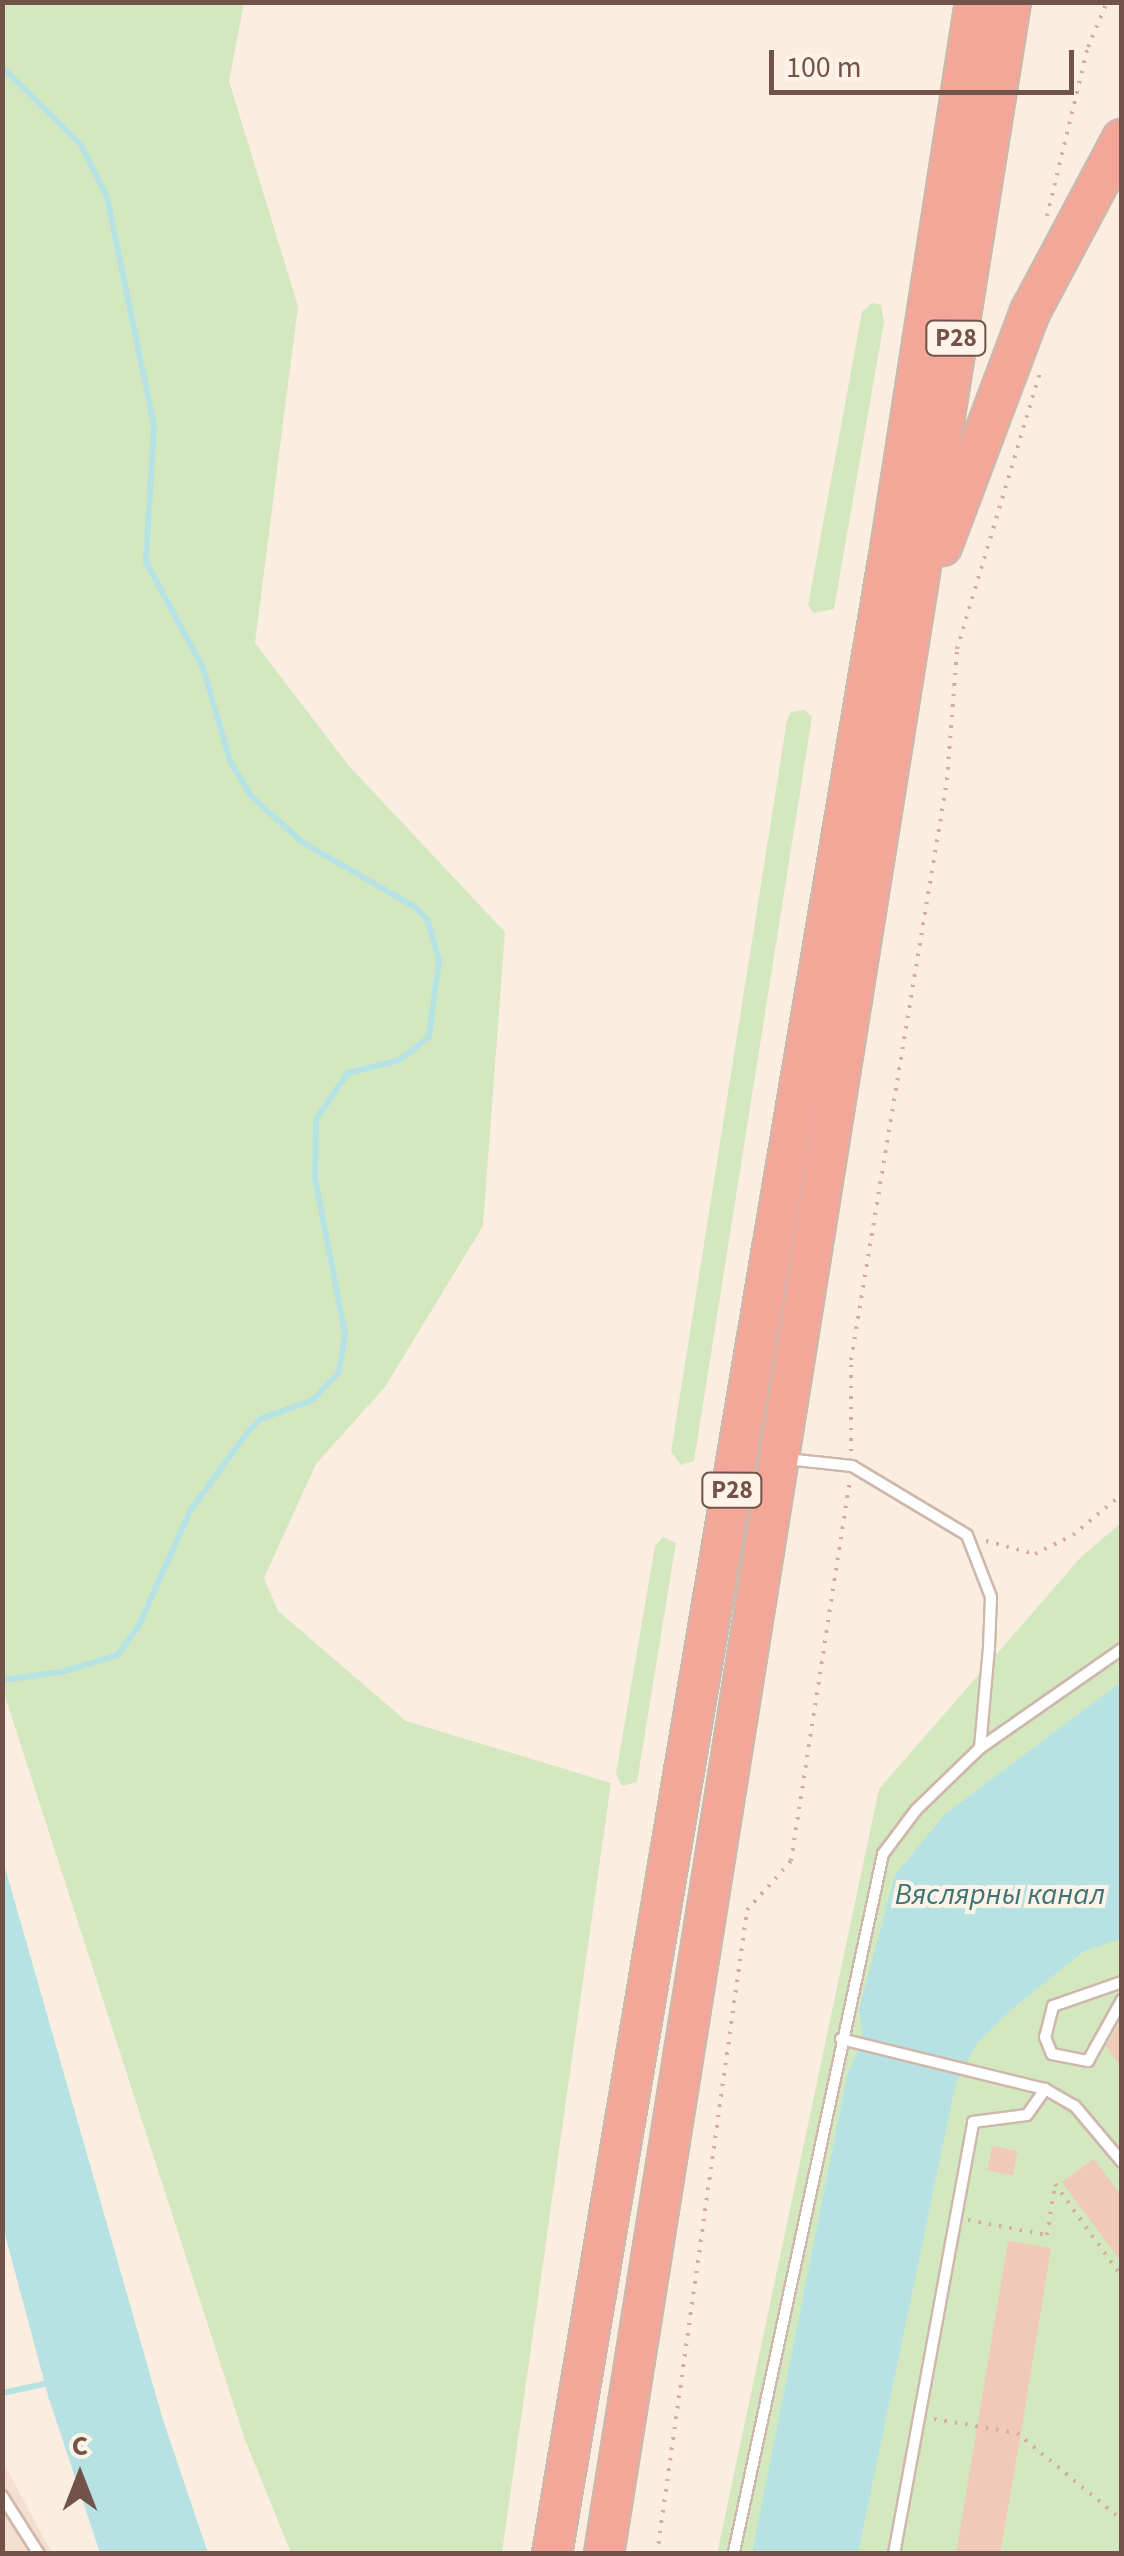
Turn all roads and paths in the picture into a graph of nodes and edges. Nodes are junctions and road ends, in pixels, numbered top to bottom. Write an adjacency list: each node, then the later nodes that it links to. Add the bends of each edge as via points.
1 (975, 2): 26 (highway, Р28, via 890,550)
2 (1011, 2): 7 (highway, Р28)
3 (1107, 2): 5 (path, via 1088,47)
4 (1122, 139): 7 (highway, via 1030,312 950,520)
5 (1040, 232)
6 (1041, 368): 9 (path, via 957,649 947,780 851,1360)
7 (905, 674): 8 (highway, Р28)
8 (780, 1459): 9 (lane); 27 (highway, Р28)
9 (852, 1466): 11 (lane); 28 (path, via 791,1861 748,1910)
10 (1122, 1494): 11 (path, via 1073,1535 1034,1554)
11 (967, 1535): 13 (lane, via 991,1597)
12 (1122, 1649): 13 (lane)
13 (980, 1748): 16 (lane, via 916,1810 883,1854)
14 (1122, 1982): 15 (lane, via 1053,2006 1045,2037 1052,2054 1088,2062)
15 (1122, 2000)
16 (844, 2040): 17 (lane); 24 (lane)
17 (1045, 2088): 18 (lane, via 1075,2106); 19 (lane, via 1027,2115 973,2122)
18 (1122, 2162)
19 (956, 2217): 20 (path, via 1047,2234 1055,2184); 21 (lane)
20 (1122, 2278)
21 (919, 2416): 23 (path, via 1016,2434); 29 (lane)
22 (2, 2496): 25 (lane)
23 (1122, 2520)
24 (734, 2552)
25 (40, 2554)
26 (552, 2554)
27 (604, 2554)
28 (658, 2554)
29 (894, 2554)

